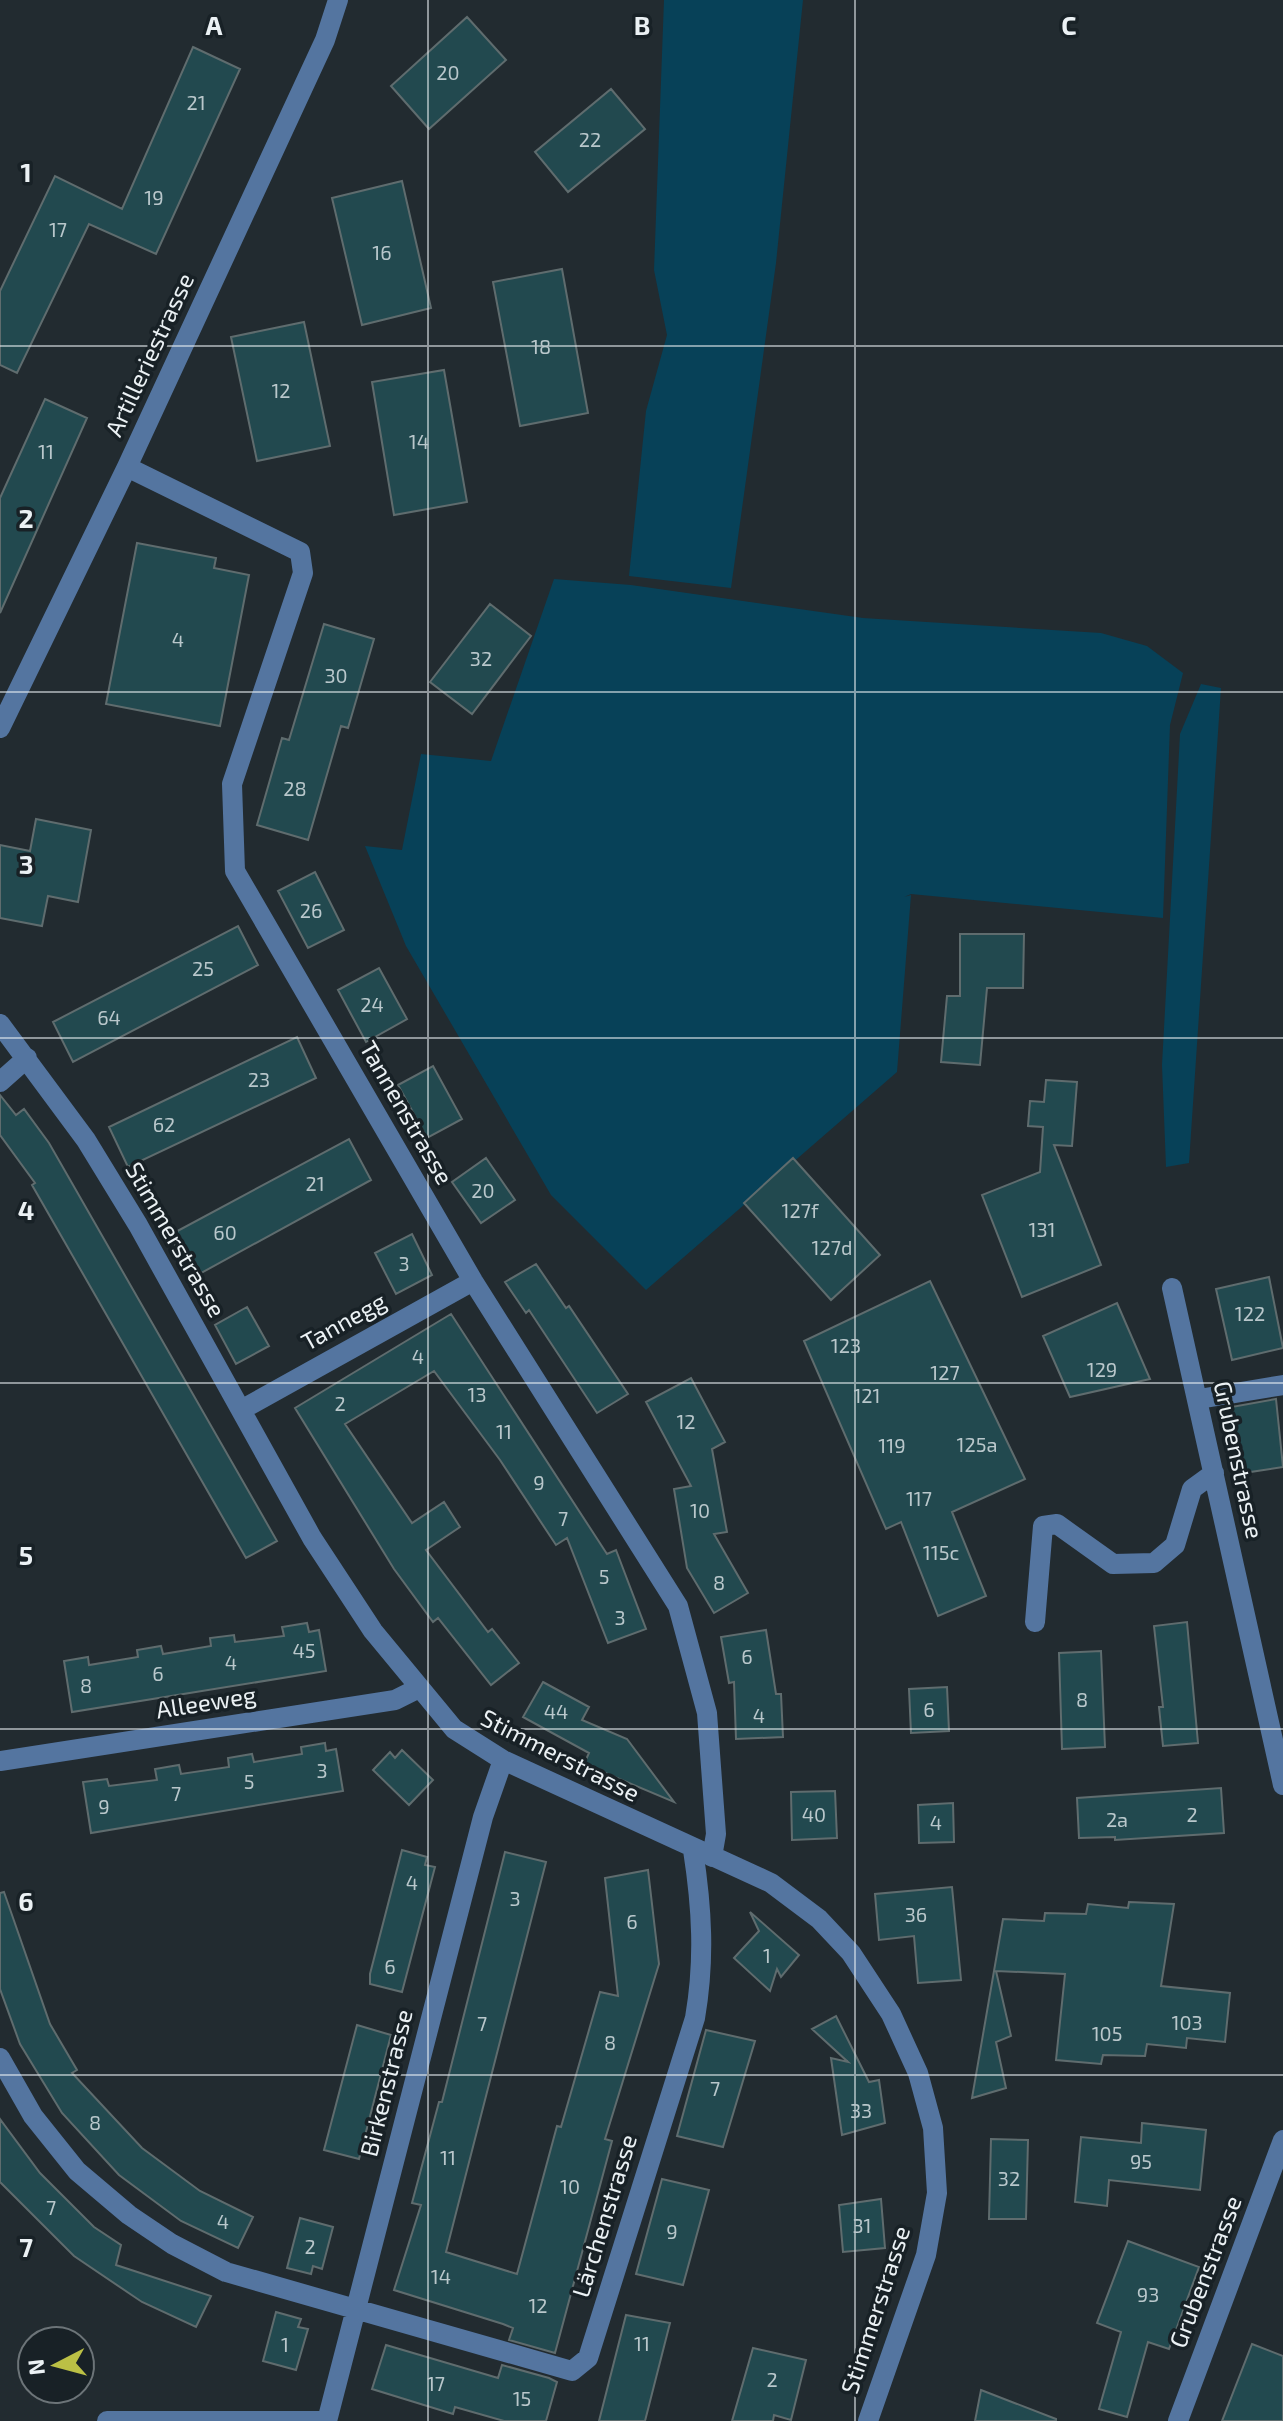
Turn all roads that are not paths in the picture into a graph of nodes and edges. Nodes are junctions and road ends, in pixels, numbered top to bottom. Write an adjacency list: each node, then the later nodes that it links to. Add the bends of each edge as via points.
1 (338, 0): 2 (street, Artilleriestrasse, via 325,40)
2 (127, 467): 3 (street, Artilleriestrasse); 7 (street, Tannenstrasse, via 300,552 303,573 232,784 235,871)
3 (0, 728)
4 (0, 1024): 5 (street, Stimmerstrasse)
5 (27, 1058): 6 (street); 11 (street, Stimmerstrasse, via 138,1225)
6 (0, 1082)
7 (473, 1281): 11 (street, Tannegg); 18 (street, Tannenstrasse, via 678,1606 707,1713 716,1834)
8 (1172, 1288): 10 (street, Grubenstrasse)
9 (1283, 1385): 10 (street)
10 (1199, 1399): 12 (street, Grubenstrasse)
11 (241, 1410): 14 (street, Stimmerstrasse, via 312,1538)
12 (1214, 1473): 13 (street, via 1192,1489 1175,1545 1154,1563 1113,1564 1057,1524 1043,1526); 17 (street, Grubenstrasse)
13 (1035, 1622)
14 (417, 1689): 15 (street, Stimmerstrasse, via 454,1729); 16 (street, Alleeweg, via 395,1700)
15 (503, 1760): 18 (street, Stimmerstrasse); 21 (street, Birkenstrasse, via 483,1817)
16 (0, 1761)
17 (1283, 1785)
18 (702, 1854): 21 (street, Lärchenstrasse, via 703,1973 695,2018 588,2358 572,2371); 24 (street, Stimmerstrasse, via 771,1883 842,1942 880,1995 918,2073 933,2128 937,2193 926,2255)
19 (0, 2058): 21 (street, via 33,2116 77,2171 129,2215 226,2272)
20 (1283, 2140): 25 (street, Grubenstrasse)
21 (356, 2310): 23 (street, Birkenstrasse)
22 (108, 2420): 23 (street, Birkenstrasse)
23 (327, 2421)
24 (868, 2421)
25 (1178, 2421)

